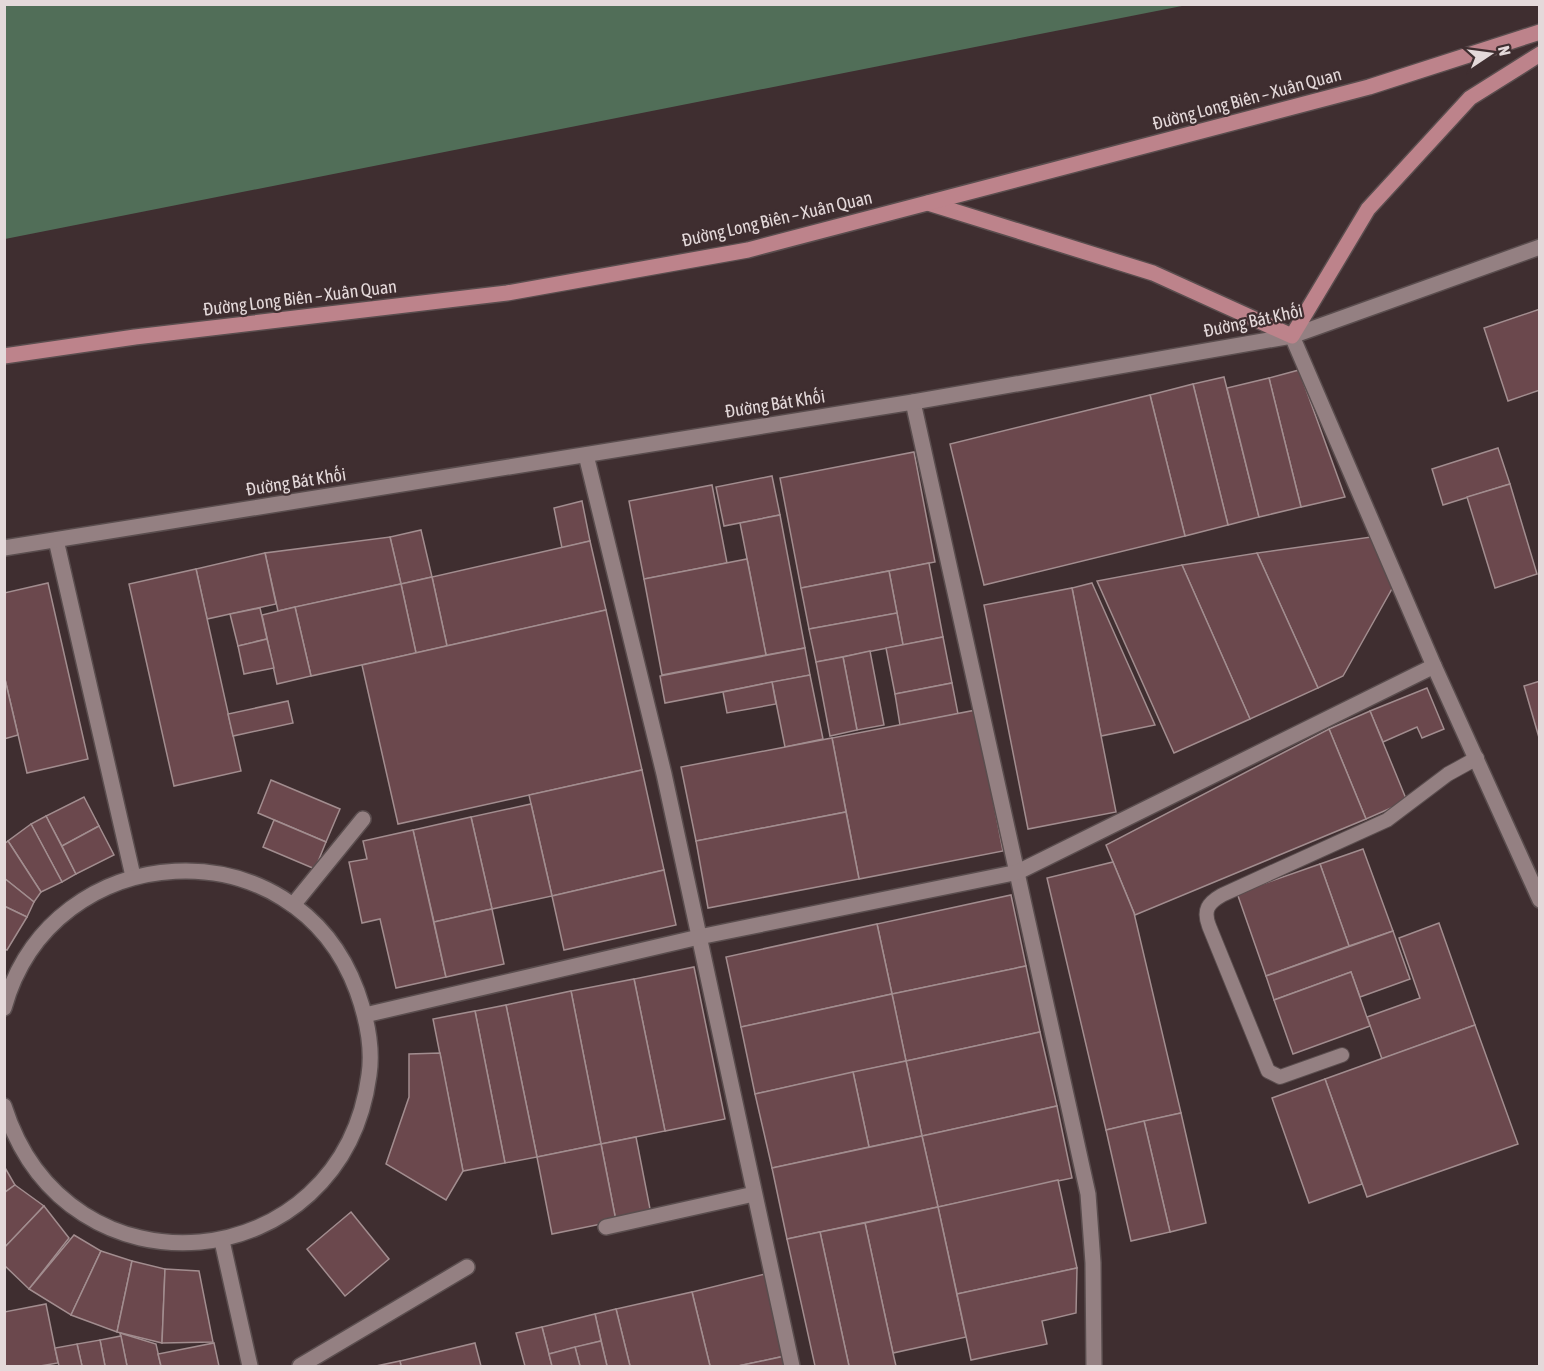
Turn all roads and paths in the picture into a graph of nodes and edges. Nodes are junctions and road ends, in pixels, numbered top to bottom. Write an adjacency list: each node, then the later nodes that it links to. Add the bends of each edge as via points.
1 (1539, 32): 3 (main road, Đường Long Biên – Xuân Quan, via 1369,87)
2 (1539, 54): 5 (main road, via 1470,98 1368,209)
3 (928, 203): 5 (main road, via 1153,273); 6 (main road, Đường Long Biên – Xuân Quan, via 748,250 507,292 135,337)
4 (1539, 247): 5 (street, Đường Bát Khối)
5 (1292, 336): 7 (street, Đường Bát Khối); 11 (street)
6 (4, 357)
7 (912, 402): 8 (street, Đường Bát Khối); 14 (street)
8 (586, 455): 9 (street, Đường Bát Khối); 18 (street, via 664,774)
9 (56, 540): 10 (street, Đường Bát Khối); 15 (street)
10 (4, 548)
11 (1434, 666): 12 (street); 14 (street)
12 (1477, 759): 16 (street); 21 (lane, via 1448,774 1387,820 1211,901 1206,910 1268,1071 1281,1077)
13 (363, 819): 17 (street)
14 (1018, 872): 18 (street); 30 (street, via 1088,1194)
15 (133, 876): 17 (street, via 188,869 243,879); 19 (street, via 83,898 41,934 12,981)
16 (1539, 900)
17 (293, 904): 20 (street, via 326,935 350,972)
18 (699, 937): 20 (street); 23 (street)
19 (4, 1008)
20 (365, 1015): 25 (street, via 370,1074 355,1132 323,1182 277,1219)
21 (1342, 1055)
22 (4, 1106): 25 (street, via 14,1137 41,1179 79,1212 123,1235 172,1244)
23 (754, 1194): 24 (street); 29 (street)
24 (606, 1227)
25 (222, 1241): 27 (street)
26 (467, 1267): 28 (street)
27 (250, 1366)
28 (300, 1366)
29 (792, 1366)
30 (1094, 1366)

